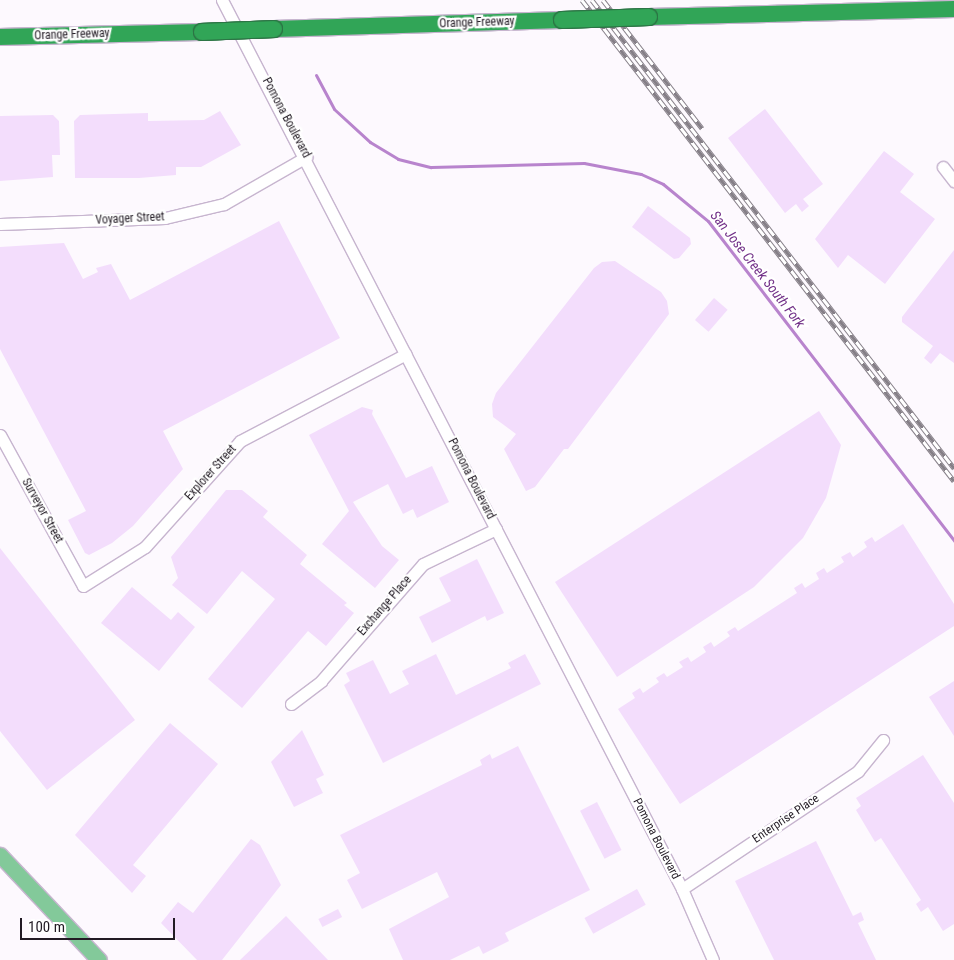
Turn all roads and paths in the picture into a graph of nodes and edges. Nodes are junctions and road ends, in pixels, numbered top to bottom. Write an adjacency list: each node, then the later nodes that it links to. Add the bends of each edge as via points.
1 (222, 0): 6 (street, Pomona Boulevard)
2 (954, 9): 3 (highway, Orange Freeway)
3 (923, 10): 4 (highway); 5 (highway, Orange Freeway, bridge)
4 (954, 20)
5 (0, 37)
6 (306, 157): 9 (street, Voyager Street, via 224,204 165,218); 10 (street, Pomona Boulevard)
7 (943, 167): 8 (street)
8 (954, 180)
9 (0, 224)
10 (406, 354): 12 (street, Pomona Boulevard); 13 (street, Explorer Street, via 240,441 145,547)
11 (0, 435): 13 (street, Surveyor Street)
12 (496, 529): 14 (street, Exchange Place, via 423,564 321,681); 17 (street, Pomona Boulevard)
13 (83, 586)
14 (291, 704)
15 (883, 740): 17 (street, Enterprise Place, via 858,771)
16 (0, 855): 18 (main road)
17 (682, 889): 19 (street, Pomona Boulevard)
18 (99, 960)
19 (713, 960)

